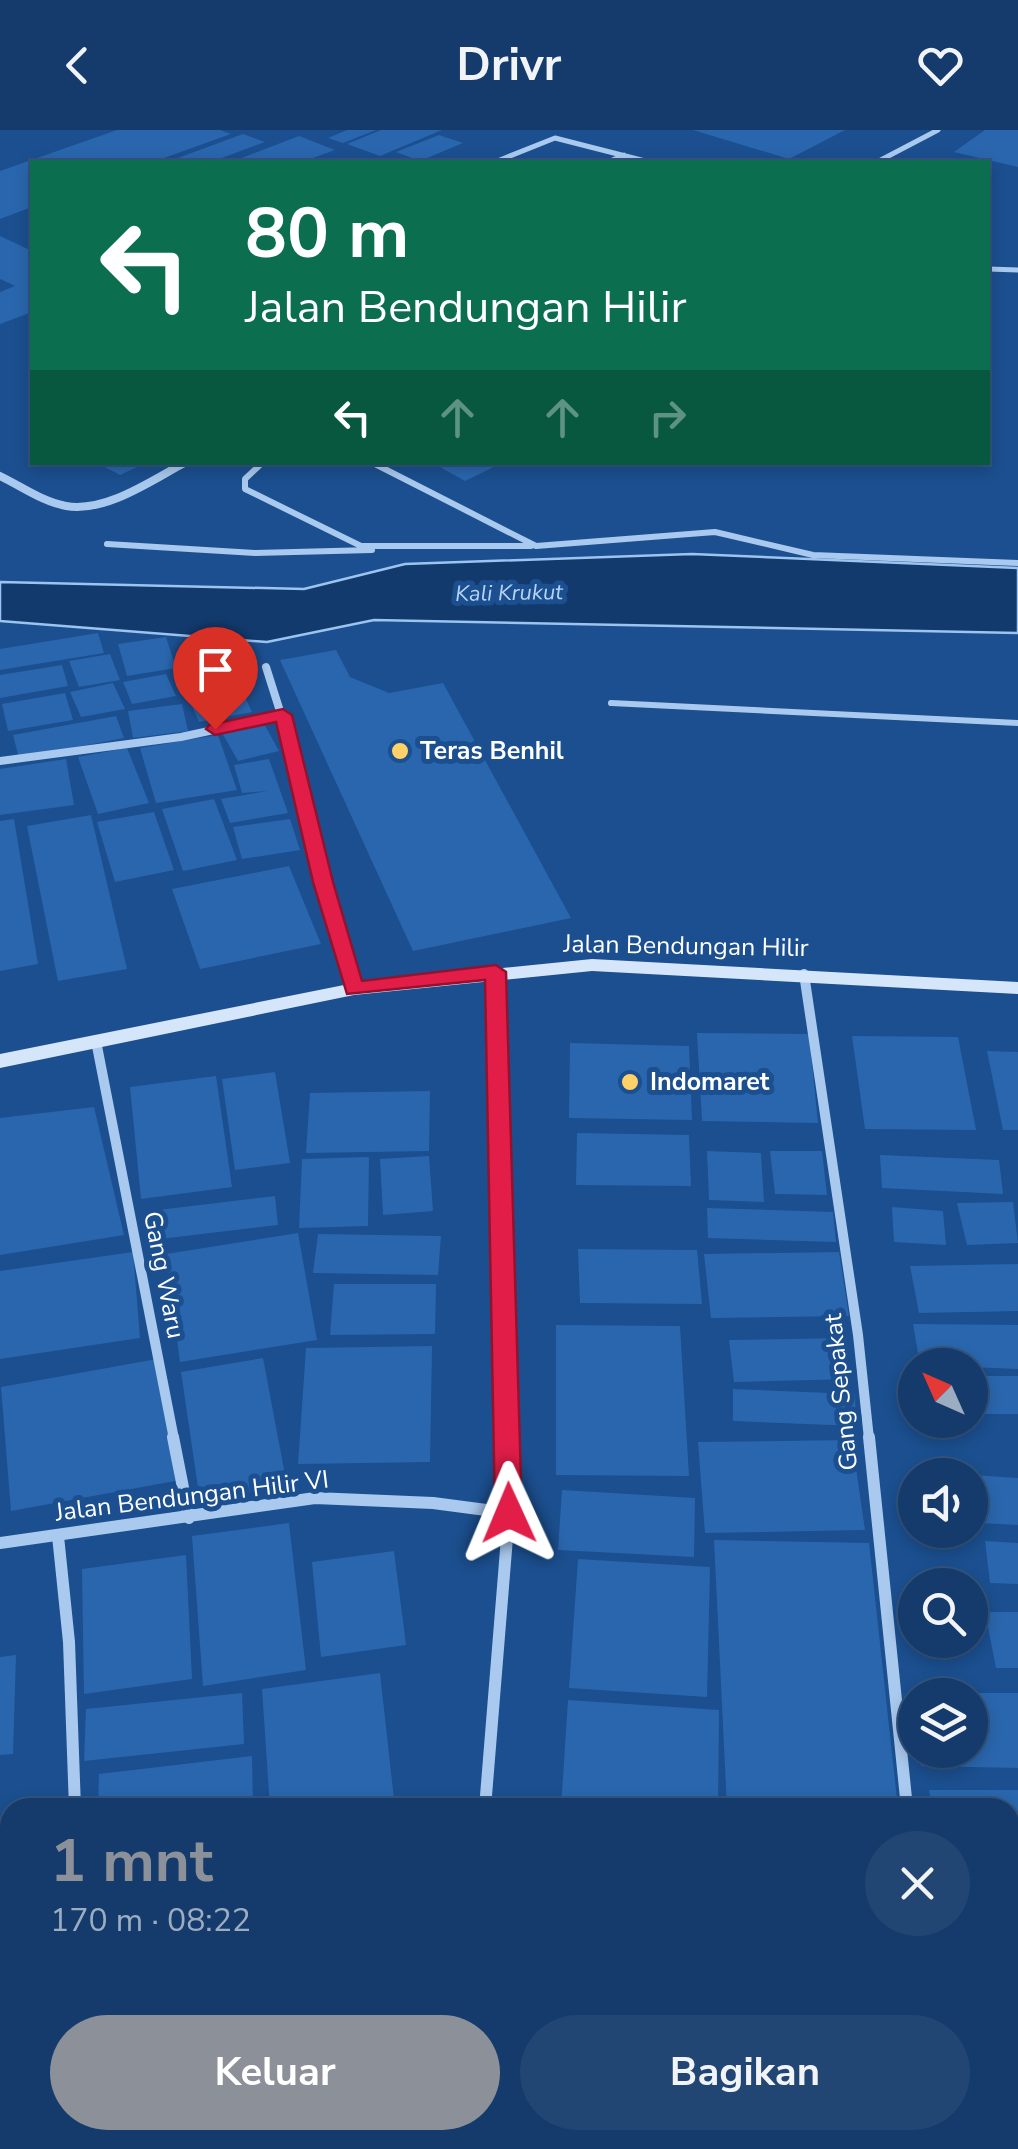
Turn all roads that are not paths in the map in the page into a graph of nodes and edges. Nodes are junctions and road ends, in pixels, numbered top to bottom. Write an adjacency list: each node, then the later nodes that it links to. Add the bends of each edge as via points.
1 (938, 130): 6 (lane)
2 (624, 155): 3 (lane, via 556,138); 4 (lane); 5 (lane)
3 (500, 160)
4 (613, 160)
5 (641, 160)
6 (881, 160)
7 (990, 269): 8 (lane)
8 (1018, 270)
9 (180, 465): 12 (street, via 77,508)
10 (260, 465): 15 (lane, via 244,479 245,490 341,539)
11 (377, 465): 14 (lane)
12 (0, 476)
13 (107, 544): 15 (lane, via 254,554)
14 (536, 546): 15 (lane); 16 (lane, via 715,532 812,555)
15 (378, 549)
16 (1018, 563)
17 (266, 667): 19 (street)
18 (611, 703): 20 (lane)
19 (283, 715): 21 (street); 25 (street)
20 (1018, 723)
21 (0, 762)
22 (496, 972): 23 (street, Jalan Bendungan Hilir, via 592,965); 25 (street, Jalan Bendungan Hilir); 28 (street)
23 (804, 974): 24 (street, Jalan Bendungan Hilir); 34 (street, Gang Sepakat, via 858,1334)
24 (1018, 988)
25 (354, 989): 26 (street, Jalan Bendungan Hilir)
26 (96, 1041): 27 (street, Jalan Bendungan Hilir); 29 (street, Gang Waru)
27 (0, 1061)
28 (509, 1513): 29 (street, Jalan Bendungan Hilir VI, via 315,1498); 33 (street)
29 (189, 1518): 30 (street, Jalan Bendungan Hilir VI)
30 (58, 1536): 31 (street, Jalan Bendungan Hilir VI); 32 (street)
31 (0, 1543)
32 (76, 1798)
33 (486, 1798)
34 (906, 1798)

